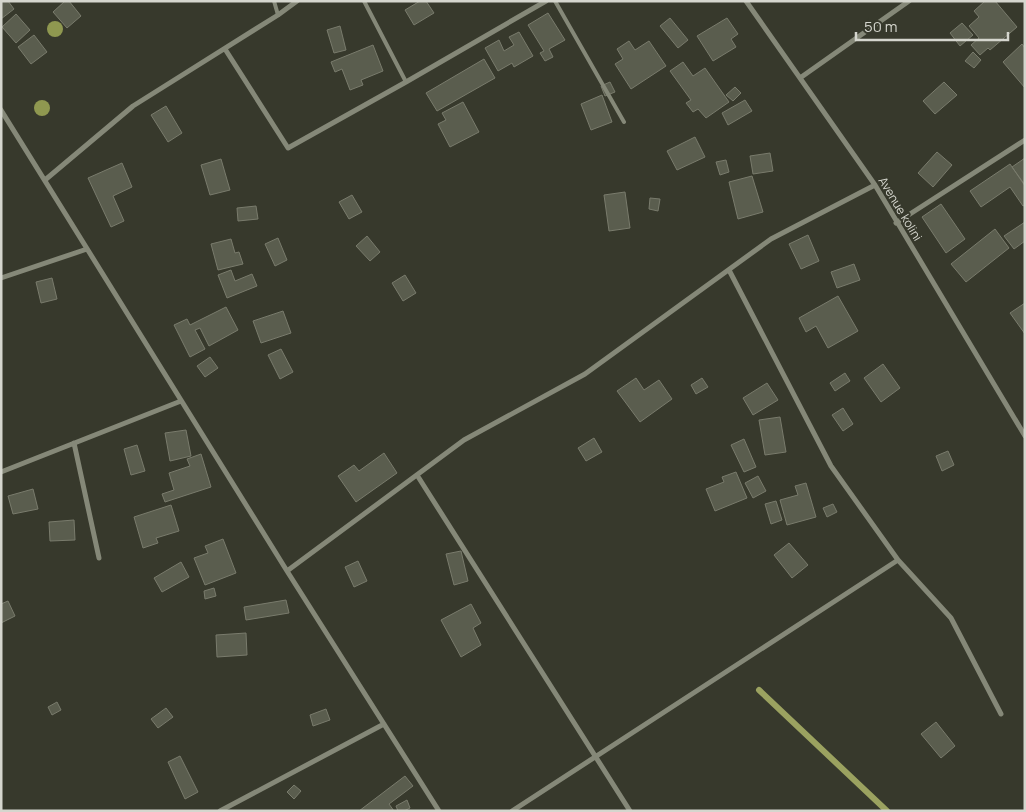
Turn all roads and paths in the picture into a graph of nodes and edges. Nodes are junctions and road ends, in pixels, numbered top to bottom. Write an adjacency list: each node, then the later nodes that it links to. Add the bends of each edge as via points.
1 (274, 1): 8 (lane)
2 (297, 1): 8 (street)
3 (364, 1): 11 (lane)
4 (546, 1): 11 (street)
5 (556, 1): 13 (lane)
6 (746, 1): 10 (street, Avenue kolini)
7 (909, 1): 10 (street)
8 (278, 15): 9 (street)
9 (225, 49): 11 (street, via 288,148); 15 (street, via 133,106)
10 (800, 78): 16 (street, Avenue kolini)
11 (406, 82)
12 (1, 110): 15 (street)
13 (624, 122)
14 (1025, 140): 17 (street)
15 (45, 180): 18 (street)
16 (874, 185): 17 (street, Avenue kolini); 19 (street, via 772,239)
17 (896, 223): 22 (street, Avenue kolini)
18 (87, 249): 20 (street); 21 (street)
19 (729, 270): 25 (street, via 585,374 464,440); 27 (street, via 831,466)
20 (1, 278)
21 (182, 401): 23 (street); 28 (street)
22 (1025, 436)
23 (74, 444): 24 (street); 26 (street)
24 (1, 472)
25 (417, 475): 28 (street); 31 (street)
26 (99, 558)
27 (898, 560): 29 (street, via 950,618); 31 (street)
28 (287, 571): 30 (street)
29 (1001, 714)
30 (384, 724): 32 (street); 33 (street)
31 (596, 757): 34 (street); 35 (street)
32 (220, 811)
33 (439, 811)
34 (512, 811)
35 (630, 811)

